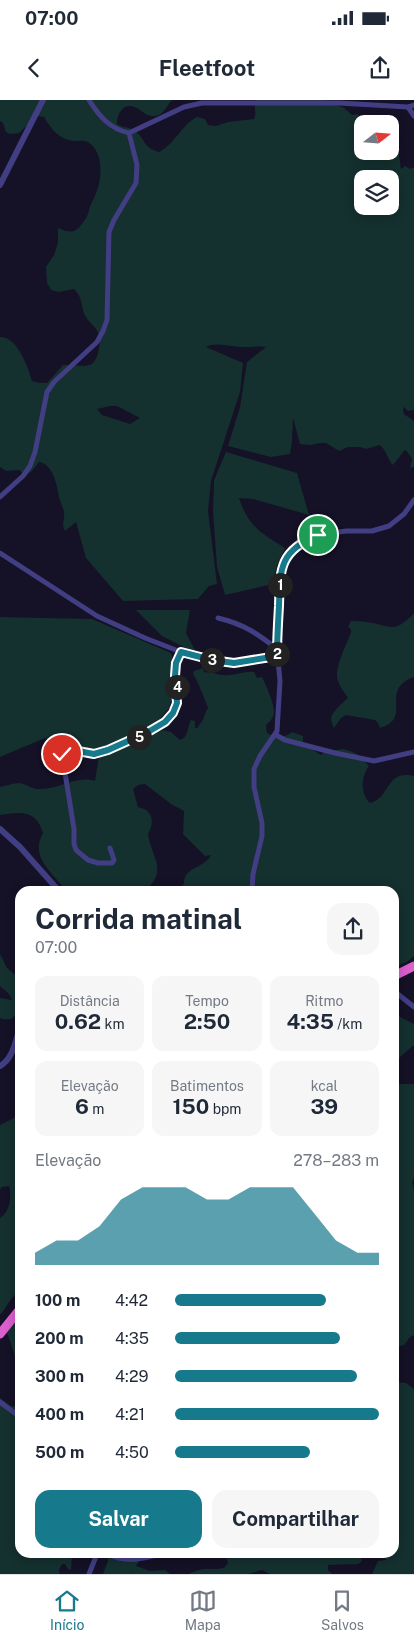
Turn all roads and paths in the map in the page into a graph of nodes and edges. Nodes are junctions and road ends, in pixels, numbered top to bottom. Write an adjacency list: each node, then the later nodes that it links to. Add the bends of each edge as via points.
1 (43, 100): 6 (street)
2 (89, 100): 5 (street, via 108,124)
3 (411, 106): 4 (street); 5 (street, via 202,103 184,107)
4 (414, 116)
5 (129, 133): 7 (street, via 137,165 136,183 109,232 104,331 47,392 30,466)
6 (0, 185)
7 (0, 497)
8 (414, 500): 11 (street, via 389,526 372,531 318,535 294,548 280,574)
9 (0, 553): 12 (street, via 97,616)
10 (218, 618): 11 (street, via 256,632)
11 (277, 648): 13 (street)
12 (181, 652): 13 (street, via 234,663); 17 (street, via 176,663 177,703 165,722 94,754 63,751 76,850 88,860 108,863 114,860)
13 (277, 656): 14 (street, via 280,681)
14 (276, 735): 15 (street, via 285,740 374,761); 19 (street, via 254,769 262,836)
15 (414, 752)
16 (0, 829): 18 (street)
17 (110, 848)
18 (55, 886)
19 (252, 886)
20 (414, 966): 21 (highway)
21 (399, 974)
22 (399, 995): 23 (street)
23 (414, 1007)
24 (15, 1042): 25 (street, via 10,1057)
25 (0, 1066)
26 (15, 1312): 28 (highway)
27 (15, 1314): 29 (highway)
28 (0, 1326)
29 (0, 1334)
30 (0, 1402): 31 (street)
31 (15, 1413)
32 (96, 1558): 35 (street)
33 (114, 1558): 34 (street)
34 (144, 1558)
35 (90, 1574)

